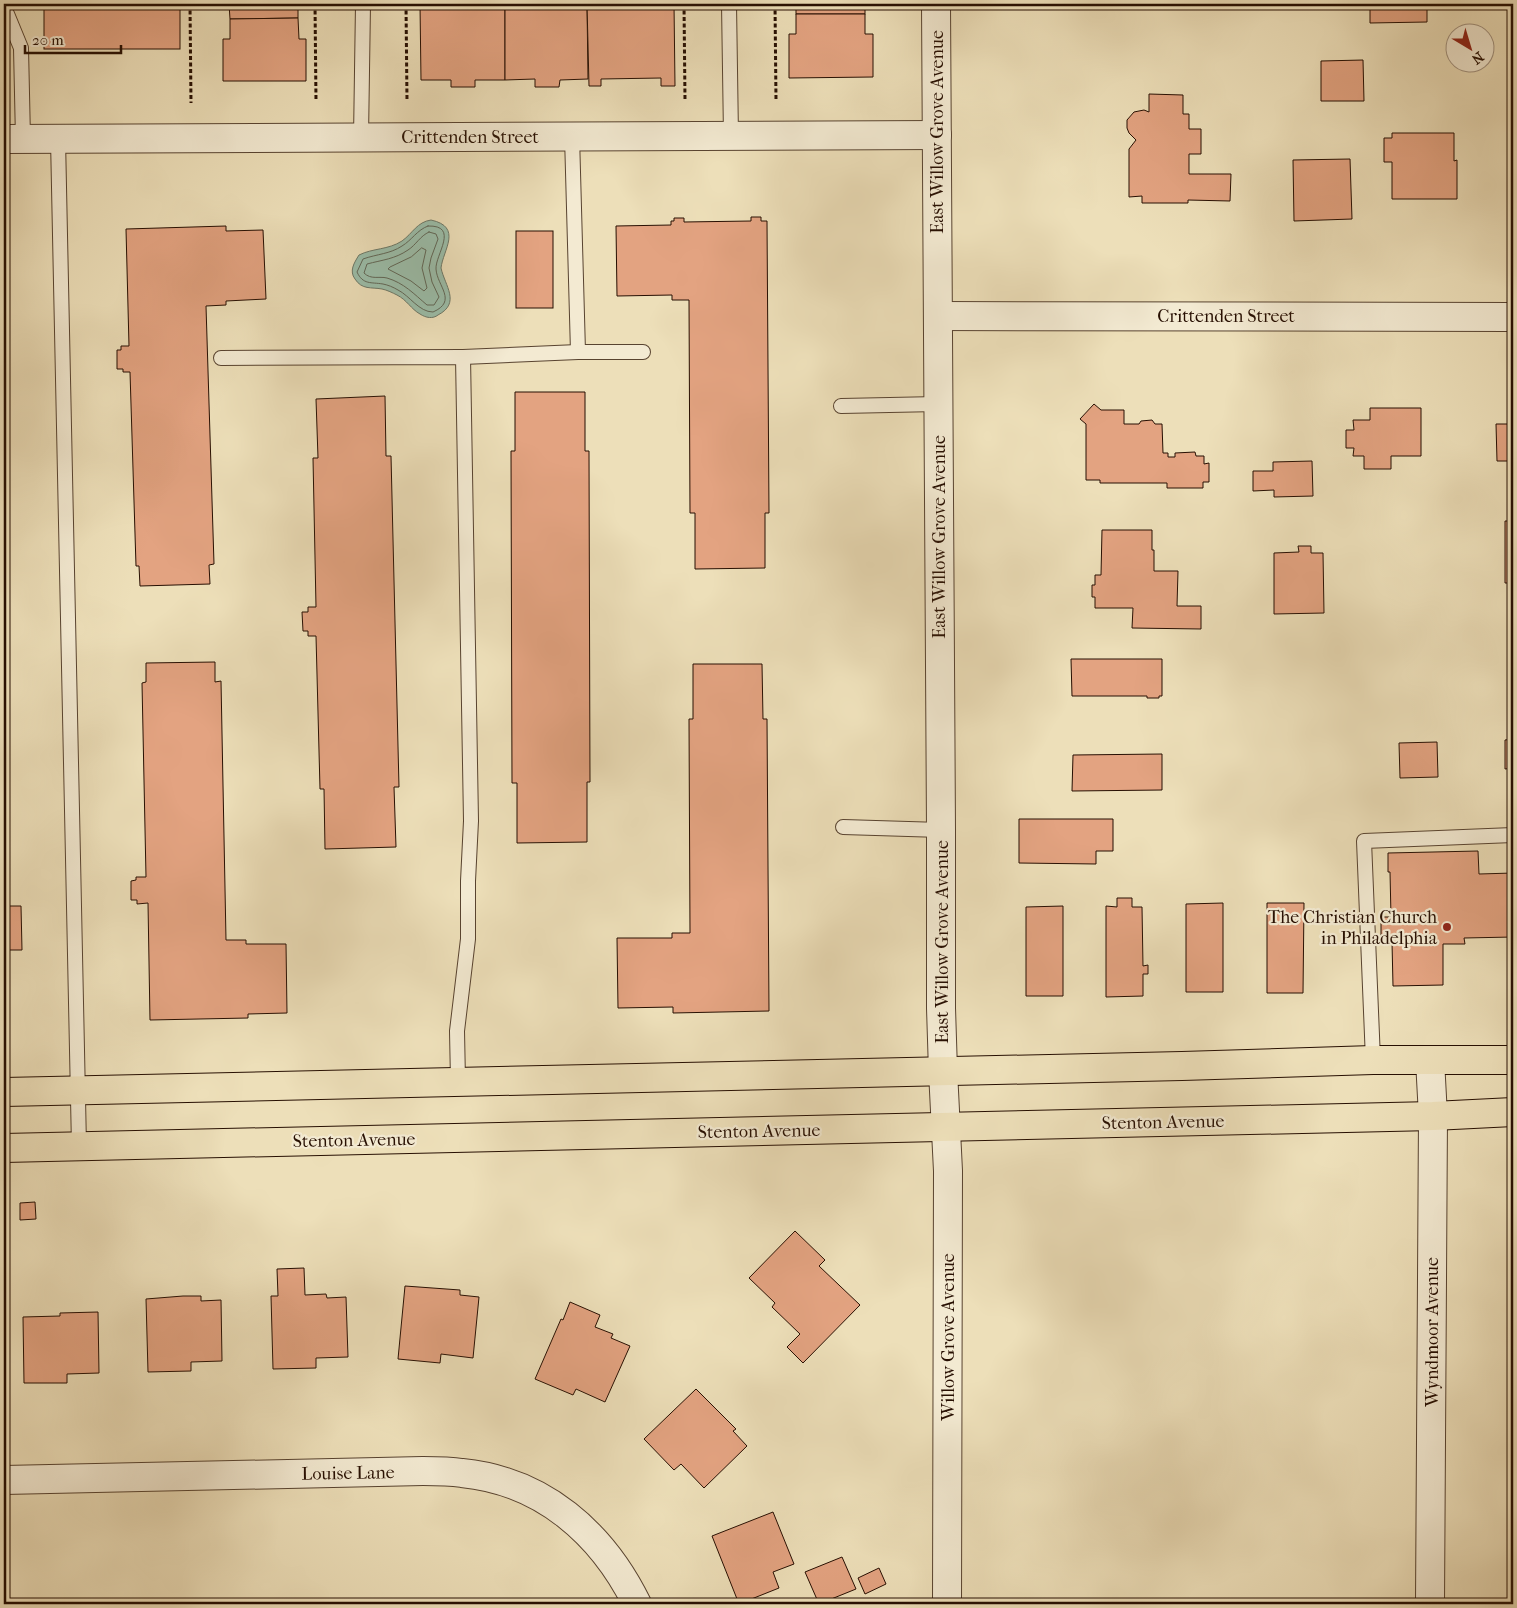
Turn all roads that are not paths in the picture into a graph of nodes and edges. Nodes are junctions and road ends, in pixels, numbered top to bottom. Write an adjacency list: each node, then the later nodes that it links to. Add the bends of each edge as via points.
1 (363, 4): 8 (lane)
2 (729, 4): 7 (lane)
3 (936, 4): 5 (street, East Willow Grove Avenue)
4 (5, 12): 9 (lane, via 21,48)
5 (937, 135): 7 (street, Crittenden Street); 11 (street, East Willow Grove Avenue)
6 (572, 136): 7 (street, Crittenden Street); 8 (street, Crittenden Street); 13 (lane)
7 (731, 136)
8 (361, 138): 10 (street, Crittenden Street)
9 (13, 139): 10 (street, Crittenden Street)
10 (58, 139): 27 (lane)
11 (938, 316): 12 (street, Crittenden Street); 17 (street, East Willow Grove Avenue)
12 (1513, 318)
13 (578, 352): 14 (lane); 15 (lane)
14 (643, 352)
15 (463, 357): 16 (lane); 26 (lane, via 471,821 468,939 456,1031)
16 (221, 358)
17 (938, 404): 18 (lane); 20 (street, East Willow Grove Avenue)
18 (841, 406)
19 (844, 826): 20 (lane)
20 (941, 830): 25 (street, East Willow Grove Avenue)
21 (1513, 835): 22 (lane, via 1364,841)
22 (1373, 1060): 23 (main road); 25 (main road)
23 (1430, 1060): 24 (main road); 30 (street, Wyndmoor Avenue)
24 (1513, 1060)
25 (944, 1071): 26 (main road); 31 (street, Willow Grove Avenue)
26 (458, 1081): 27 (main road)
27 (78, 1090): 28 (main road); 32 (lane)
28 (4, 1092)
29 (1513, 1112): 30 (main road, Stenton Avenue)
30 (1433, 1116): 31 (main road, Stenton Avenue); 37 (street, Wyndmoor Avenue)
31 (947, 1127): 32 (main road, Stenton Avenue); 36 (street, Willow Grove Avenue)
32 (79, 1146): 33 (main road, Stenton Avenue)
33 (4, 1148)
34 (4, 1480): 35 (street, Louise Lane, via 423,1471 463,1473 525,1489 573,1519 613,1562)
35 (637, 1604)
36 (947, 1604)
37 (1430, 1604)

